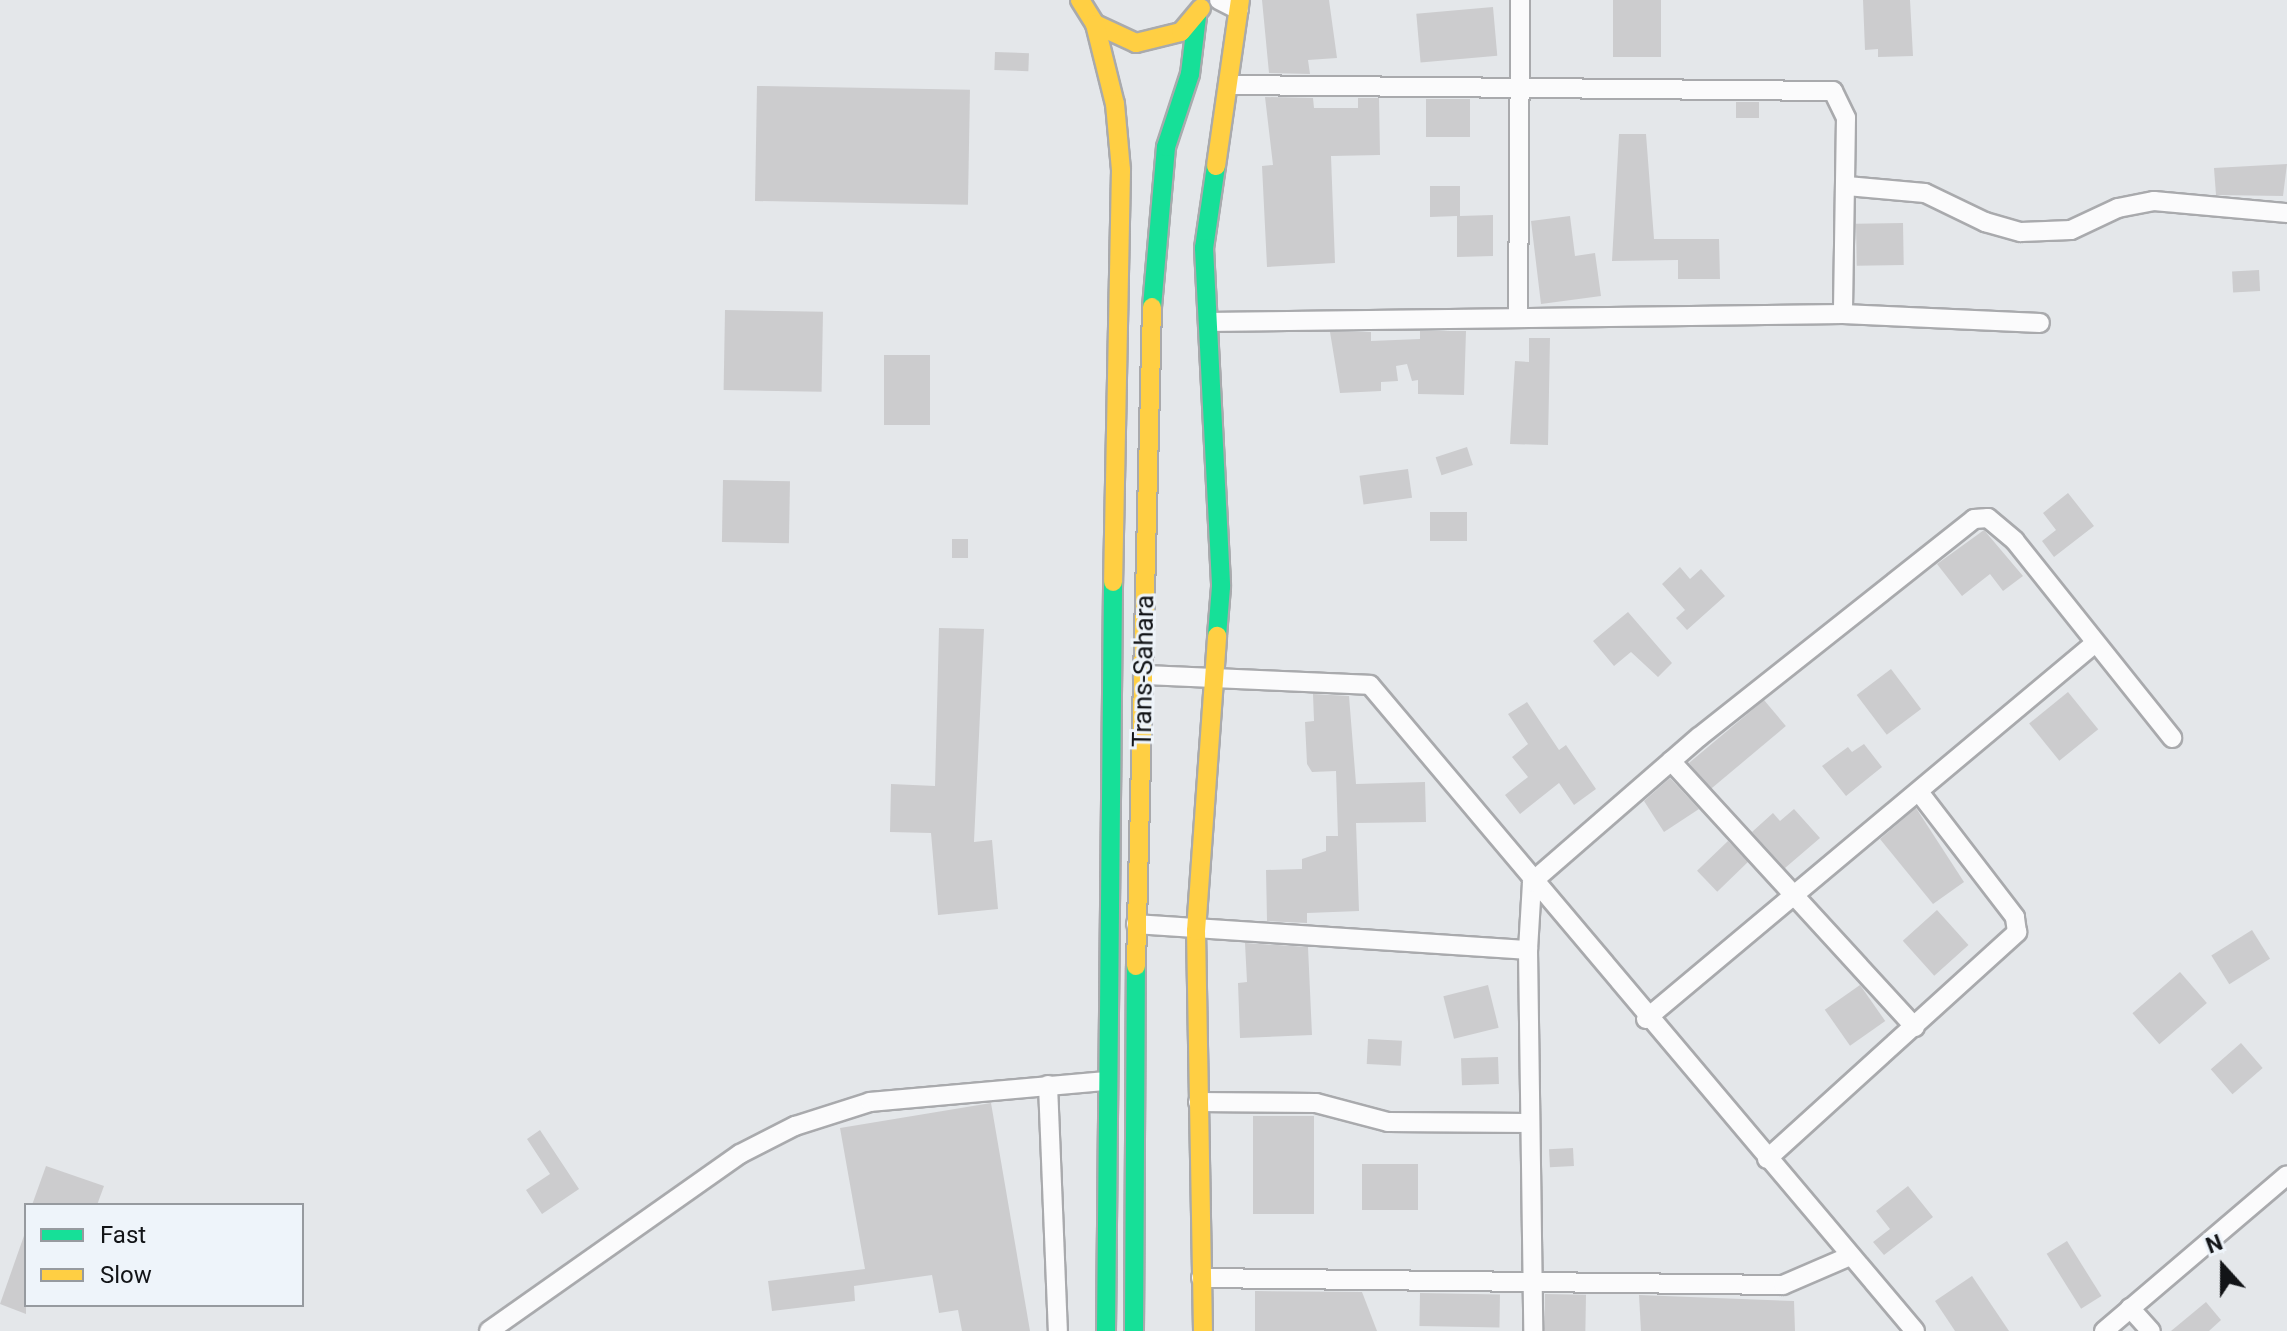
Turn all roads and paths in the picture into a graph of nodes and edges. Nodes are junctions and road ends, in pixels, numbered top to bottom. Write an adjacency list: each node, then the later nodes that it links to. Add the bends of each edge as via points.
1 (1080, 0): 6 (main road, Trans-Sahara)
2 (1219, 0): 4 (street)
3 (1520, 0): 8 (street)
4 (1240, 5): 7 (main road)
5 (1201, 8): 6 (main road, via 1160,41 1114,37); 16 (main road, Trans-Sahara, via 1190,74 1166,147 1157,219)
6 (1095, 24): 28 (main road, Trans-Sahara, via 1115,104 1121,170)
7 (1229, 85): 8 (street); 13 (main road, via 1207,221)
8 (1520, 87): 9 (street, via 1833,91 1844,105); 12 (street)
9 (1847, 186): 10 (street, via 1925,193 1985,222 2021,232 2071,230 2118,208 2154,201); 11 (street)
10 (2287, 213)
11 (1843, 314): 12 (street); 14 (street)
12 (1518, 318): 13 (street)
13 (1208, 322): 17 (main road, via 1209,430 1220,572)
14 (2040, 323)
15 (2095, 643): 18 (street); 19 (street, via 2015,541 1992,521 1978,518); 20 (street)
16 (1143, 675): 17 (street); 23 (main road, Trans-Sahara)
17 (1214, 678): 21 (street, via 1370,685); 24 (main road)
18 (2172, 738)
19 (1671, 761): 21 (street); 22 (street)
20 (1919, 792): 22 (street); 27 (street, via 2018,926 2008,944)
21 (1532, 882): 25 (street); 26 (street)
22 (1794, 895): 26 (street); 27 (street)
23 (1136, 924): 24 (street); 41 (main road, Trans-Sahara)
24 (1196, 931): 25 (street); 30 (main road)
25 (1528, 950): 31 (street)
26 (1646, 1019): 32 (street)
27 (1915, 1027): 32 (street)
28 (1106, 1081): 29 (street); 40 (main road, Trans-Sahara)
29 (1048, 1085): 38 (street, via 870,1102 795,1126 740,1154); 39 (street)
30 (1198, 1102): 31 (street, via 1305,1102 1388,1122); 35 (main road)
31 (1530, 1123): 36 (street)
32 (1767, 1159): 34 (street)
33 (2287, 1175): 37 (street)
34 (1850, 1256): 36 (street, via 1783,1285); 44 (street)
35 (1201, 1278): 36 (street); 42 (main road)
36 (1532, 1280): 43 (street)
37 (2130, 1308): 45 (street); 46 (street)
38 (489, 1331)
39 (1058, 1331)
40 (1106, 1331)
41 (1134, 1331)
42 (1203, 1331)
43 (1533, 1331)
44 (1915, 1331)
45 (2104, 1331)
46 (2151, 1331)

